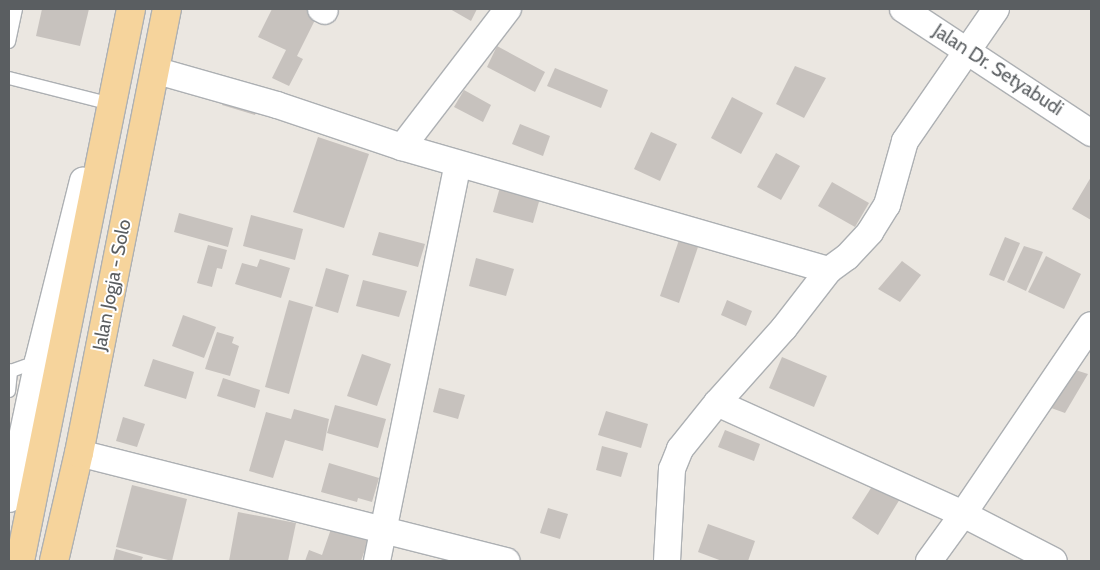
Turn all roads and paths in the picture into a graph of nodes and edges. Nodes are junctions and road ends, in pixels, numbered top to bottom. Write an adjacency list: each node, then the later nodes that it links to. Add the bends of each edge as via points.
1 (16, 9): 7 (lane)
2 (132, 9): 11 (highway, Jalan Jogja - Solo)
3 (167, 9): 9 (highway, Jalan Jogja - Solo)
4 (508, 9): 13 (street)
5 (903, 9): 8 (street, Jalan Dr. Setyabudi)
6 (996, 9): 8 (street)
7 (9, 42)
8 (967, 49): 12 (street, Jalan Dr. Setyabudi); 15 (street, via 905,142 887,204 870,232 847,257)
9 (154, 70): 13 (street, via 277,105); 21 (highway, Jalan Jogja - Solo)
10 (9, 78): 11 (lane)
11 (110, 108): 17 (street, via 89,157); 25 (highway, Jalan Jogja - Solo)
12 (1091, 133)
13 (402, 147): 14 (street)
14 (458, 164): 15 (street); 24 (street)
15 (829, 270): 20 (street, via 784,328)
16 (1091, 324): 23 (street)
17 (38, 361): 18 (lane); 22 (street)
18 (10, 370): 19 (lane)
19 (9, 391)
20 (717, 403): 23 (street); 29 (street, via 680,449 672,469)
21 (79, 453): 24 (street); 26 (highway, Jalan Jogja - Solo)
22 (9, 499)
23 (963, 514): 30 (street); 31 (street)
24 (383, 530): 27 (street); 28 (street)
25 (20, 561)
26 (54, 561)
27 (377, 561)
28 (507, 561)
29 (667, 561)
30 (929, 561)
31 (1054, 561)

